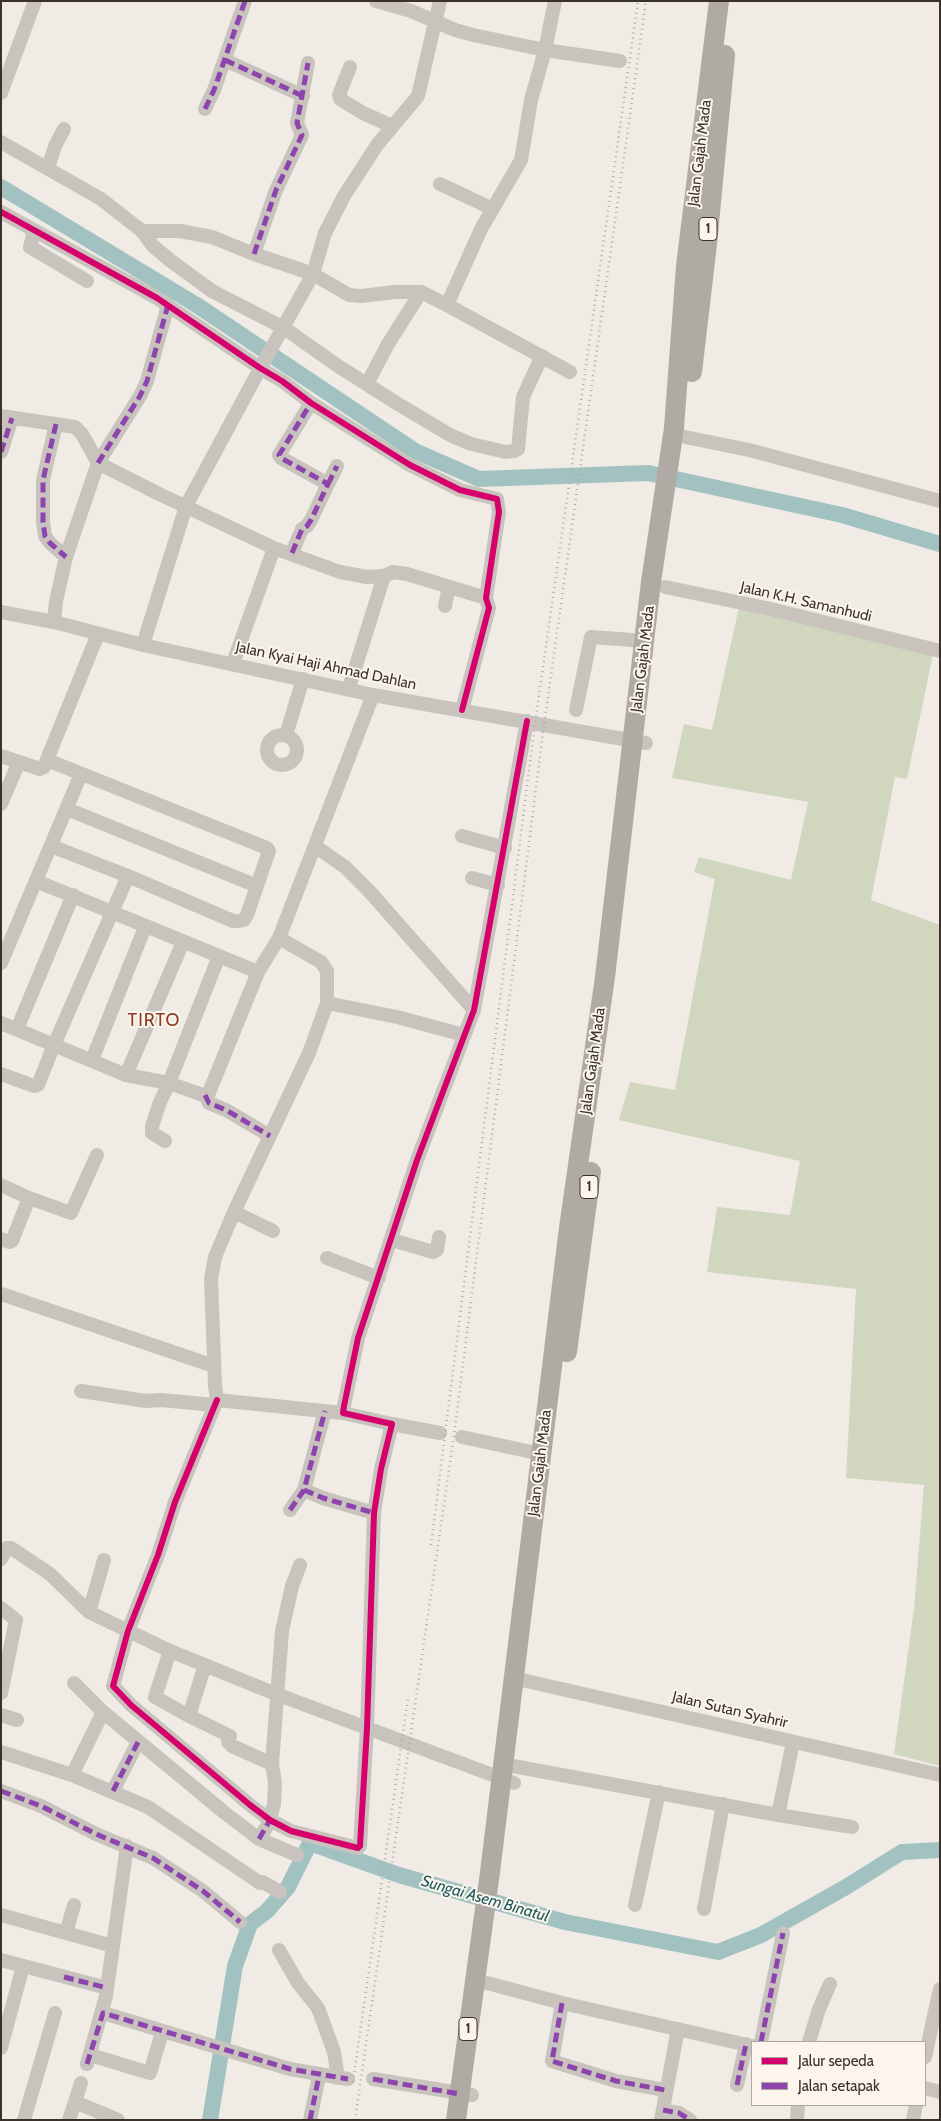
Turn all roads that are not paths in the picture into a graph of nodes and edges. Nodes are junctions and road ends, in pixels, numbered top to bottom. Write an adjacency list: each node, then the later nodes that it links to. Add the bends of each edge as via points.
1 (35, 1): 14 (street)
2 (245, 1): 10 (street)
3 (376, 1): 8 (street)
4 (440, 1): 8 (street)
5 (555, 1): 9 (street)
6 (719, 1): 40 (highway, Jalan Gajah Mada / 1, via 686,266 674,428)
7 (731, 1): 40 (highway, Jalan Gajah Mada / 1, via 707,244)
8 (436, 21): 9 (street, via 473,35); 17 (street, via 418,96)
9 (545, 50): 11 (street); 22 (street, via 531,100 521,160)
10 (225, 60): 15 (street); 16 (street)
11 (620, 61)
12 (308, 63): 15 (street)
13 (350, 67): 17 (street, via 340,99)
14 (1, 93)
15 (303, 96): 26 (street, via 297,123 302,135 276,190)
16 (205, 108)
17 (392, 126): 27 (street, via 344,196 325,233)
18 (64, 129): 20 (street)
19 (1, 142): 20 (street)
20 (48, 168): 24 (street, via 101,199)
21 (440, 184): 22 (street)
22 (493, 209): 31 (street)
23 (1, 212): 25 (street)
24 (142, 231): 26 (street, via 205,234); 32 (street, via 170,261 212,291)
25 (34, 232): 28 (street, via 30,247); 30 (street)
26 (254, 254): 27 (street)
27 (313, 274): 29 (street, via 348,295); 32 (street)
28 (87, 281)
29 (421, 292): 31 (street); 36 (street, via 388,344)
30 (168, 305): 34 (street); 42 (street, via 147,381)
31 (447, 305): 33 (street)
32 (284, 328): 34 (street); 36 (street)
33 (542, 356): 35 (street); 36 (street, via 522,397 519,444 514,451 488,449 450,435)
34 (261, 366): 37 (street); 47 (street)
35 (570, 372)
36 (368, 384)
37 (311, 403): 44 (street, via 279,455); 54 (street, via 451,487 497,499 499,512)
38 (7, 417): 39 (street); 41 (street)
39 (56, 424): 42 (street, via 79,430); 50 (street, via 43,480 43,522 50,543)
40 (679, 450): 45 (highway, Jalan Gajah Mada / 1); 46 (street, via 749,450)
41 (1, 452)
42 (98, 463): 47 (street); 50 (street)
43 (337, 466): 44 (street)
44 (328, 484): 49 (street)
45 (671, 497): 53 (highway, Jalan Gajah Mada / 1); 59 (highway, Jalan Gajah Mada / 1)
46 (940, 501)
47 (186, 506): 48 (street); 60 (street)
48 (274, 548): 49 (street); 62 (street)
49 (292, 553): 51 (street, via 340,572)
50 (66, 558): 57 (street)
51 (384, 576): 52 (street, via 393,572 407,574); 64 (street)
52 (449, 586): 54 (street); 55 (street)
53 (665, 587): 61 (street, Jalan K.H. Samanhudi, via 771,609); 70 (highway, Jalan Gajah Mada / 1)
54 (486, 598): 66 (street, via 489,608)
55 (445, 606)
56 (1, 612): 57 (street, Jalan Kyai Haji Ahmad Dahlan)
57 (54, 622): 58 (street, Jalan Kyai Haji Ahmad Dahlan)
58 (98, 634): 60 (street, Jalan Kyai Haji Ahmad Dahlan); 72 (street)
59 (645, 643): 67 (street, via 591,637); 70 (highway, Jalan Gajah Mada / 1)
60 (143, 645): 62 (street, Jalan Kyai Haji Ahmad Dahlan)
61 (940, 651)
62 (233, 663): 63 (street, Jalan Kyai Haji Ahmad Dahlan)
63 (303, 679): 64 (street, Jalan Kyai Haji Ahmad Dahlan); 69 (street)
64 (349, 688): 65 (street, Jalan Kyai Haji Ahmad Dahlan)
65 (373, 694): 66 (street, Jalan Kyai Haji Ahmad Dahlan); 80 (street)
66 (462, 710): 68 (street, Jalan Kyai Haji Ahmad Dahlan)
67 (576, 710)
68 (526, 721): 70 (street, Jalan Kyai Haji Ahmad Dahlan); 81 (street)
69 (286, 735)
70 (639, 742): 78 (highway, Jalan Gajah Mada / 1)
71 (1, 756): 73 (street)
72 (47, 760): 73 (street, via 40,769); 74 (street)
73 (19, 762): 75 (street)
74 (81, 774): 76 (street); 86 (street, via 267,848 269,857)
75 (1, 804)
76 (67, 809): 79 (street); 86 (street)
77 (462, 836): 81 (street)
78 (628, 839): 127 (highway, Jalan Gajah Mada / 1, via 569,1228); 139 (highway, Jalan Gajah Mada / 1, via 546,1507)
79 (51, 846): 82 (street); 84 (street)
80 (315, 846): 90 (street); 96 (street, via 345,867 370,892)
81 (505, 848): 85 (street)
82 (128, 876): 86 (street, via 234,921 244,920); 88 (street)
83 (472, 878): 85 (street)
84 (36, 881): 87 (street); 93 (street)
85 (498, 885): 96 (street)
86 (257, 886)
87 (73, 895): 88 (street); 98 (street)
88 (112, 912): 89 (street); 100 (street)
89 (145, 927): 91 (street); 101 (street)
90 (279, 938): 94 (street); 95 (street, via 321,962 327,971)
91 (182, 942): 92 (street); 103 (street)
92 (219, 956): 94 (street); 104 (street)
93 (1, 963)
94 (258, 972): 105 (street)
95 (327, 1003): 99 (street); 106 (street, via 309,1054)
96 (474, 1010): 99 (street)
97 (1, 1023): 98 (street)
98 (17, 1029): 100 (street)
99 (464, 1035): 115 (street)
100 (54, 1044): 101 (street); 102 (street, via 38,1085)
101 (92, 1060): 103 (street)
102 (1, 1074)
103 (126, 1075): 104 (street)
104 (169, 1083): 105 (street); 107 (street, via 151,1130)
105 (205, 1095): 106 (street, via 209,1103)
106 (270, 1136): 111 (street)
107 (166, 1142)
108 (97, 1155): 110 (street, via 71,1213)
109 (1, 1185): 110 (street)
110 (29, 1198): 114 (street, via 12,1241)
111 (234, 1212): 112 (street); 119 (street, via 215,1257 211,1279)
112 (273, 1230)
113 (439, 1237): 115 (street, via 433,1252)
114 (1, 1239)
115 (392, 1240): 117 (street)
116 (327, 1258): 117 (street)
117 (379, 1278): 123 (street, via 358,1338)
118 (1, 1294): 119 (street)
119 (214, 1366): 121 (street)
120 (81, 1391): 121 (street, via 146,1401)
121 (215, 1402): 122 (street); 136 (street)
122 (325, 1411): 123 (street); 128 (street)
123 (343, 1413): 124 (street)
124 (392, 1424): 125 (street); 130 (street)
125 (440, 1433)
126 (462, 1437): 127 (street)
127 (541, 1454): 139 (highway, Jalan Gajah Mada / 1)
128 (304, 1490): 129 (street); 130 (street)
129 (290, 1510)
130 (374, 1513): 147 (street)
131 (1, 1559): 135 (street, via 7,1548 11,1548 50,1574)
132 (104, 1560): 135 (street)
133 (300, 1565): 142 (street, via 285,1615)
134 (1, 1608): 141 (street, via 16,1621)
135 (89, 1612): 136 (street)
136 (128, 1631): 137 (street); 160 (street, via 114,1688 130,1705)
137 (170, 1651): 138 (street); 145 (street, via 155,1697)
138 (205, 1665): 142 (street); 145 (street)
139 (519, 1679): 149 (street, Jalan Sutan Syahrir); 152 (highway, Jalan Gajah Mada / 1)
140 (74, 1683): 143 (street)
141 (1, 1693)
142 (276, 1694): 147 (street); 151 (street)
143 (103, 1712): 148 (street); 154 (street)
144 (1, 1715): 146 (street)
145 (189, 1716): 151 (street, via 230,1736 228,1742 232,1746)
146 (17, 1720)
147 (367, 1728): 152 (street); 160 (street, via 358,1848 291,1831)
148 (138, 1742): 155 (street); 162 (street)
149 (793, 1742): 153 (street, Jalan Sutan Syahrir); 159 (street)
150 (1, 1752): 154 (street)
151 (272, 1764): 160 (street, via 275,1783)
152 (508, 1773): 156 (street); 173 (highway, Jalan Gajah Mada / 1)
153 (940, 1774)
154 (72, 1775): 155 (street)
155 (113, 1791): 165 (street, via 148,1807 260,1883)
156 (658, 1792): 158 (street); 167 (street)
157 (2, 1795): 163 (street, via 41,1806)
158 (723, 1804): 159 (street); 168 (street)
159 (778, 1815): 161 (street)
160 (270, 1821): 162 (street)
161 (852, 1827)
162 (260, 1838): 164 (street)
163 (127, 1846): 170 (street, via 153,1858 203,1891); 174 (street)
164 (297, 1855)
165 (280, 1892)
166 (74, 1905): 172 (street)
167 (634, 1905)
168 (704, 1909)
169 (1, 1915): 172 (street)
170 (240, 1922)
171 (783, 1932): 188 (street)
172 (66, 1933): 174 (street)
173 (486, 1940): 178 (highway, Jalan Gajah Mada / 1); 200 (highway, Jalan Gajah Mada / 1)
174 (113, 1946): 180 (street)
175 (279, 1950): 193 (street, via 298,1983 318,2008 343,2079)
176 (1, 1960): 177 (street)
177 (23, 1966): 180 (street); 191 (street)
178 (487, 1983): 182 (street); 200 (highway, Jalan Gajah Mada / 1)
179 (830, 1984): 189 (street)
180 (107, 1988): 184 (street)
181 (940, 1989): 183 (street)
182 (562, 2003): 186 (street); 198 (street, via 552,2061 616,2081)
183 (937, 2010): 192 (street)
184 (102, 2013): 187 (street); 187 (street, via 89,2060 150,2073)
185 (55, 2014): 206 (street)
186 (678, 2029): 190 (street); 198 (street)
187 (162, 2032): 193 (street)
188 (761, 2041)
189 (809, 2041)
190 (749, 2045): 196 (street)
191 (1, 2048)
192 (926, 2053)
193 (319, 2076): 208 (street)
194 (373, 2079): 200 (street)
195 (81, 2083): 201 (street)
196 (737, 2085)
197 (926, 2088): 199 (street)
198 (665, 2090): 204 (street)
199 (940, 2092)
200 (466, 2094): 209 (highway, Jalan Gajah Mada / 1); 210 (highway, Jalan Gajah Mada / 1)
201 (75, 2102): 205 (street); 207 (street)
202 (798, 2106): 212 (street)
203 (916, 2106): 213 (street)
204 (662, 2115): 211 (street, via 679,2113)
205 (115, 2119)
206 (24, 2120)
207 (69, 2120)
208 (310, 2120)
209 (456, 2120)
210 (468, 2120)
211 (690, 2120)
212 (797, 2120)
213 (913, 2120)

